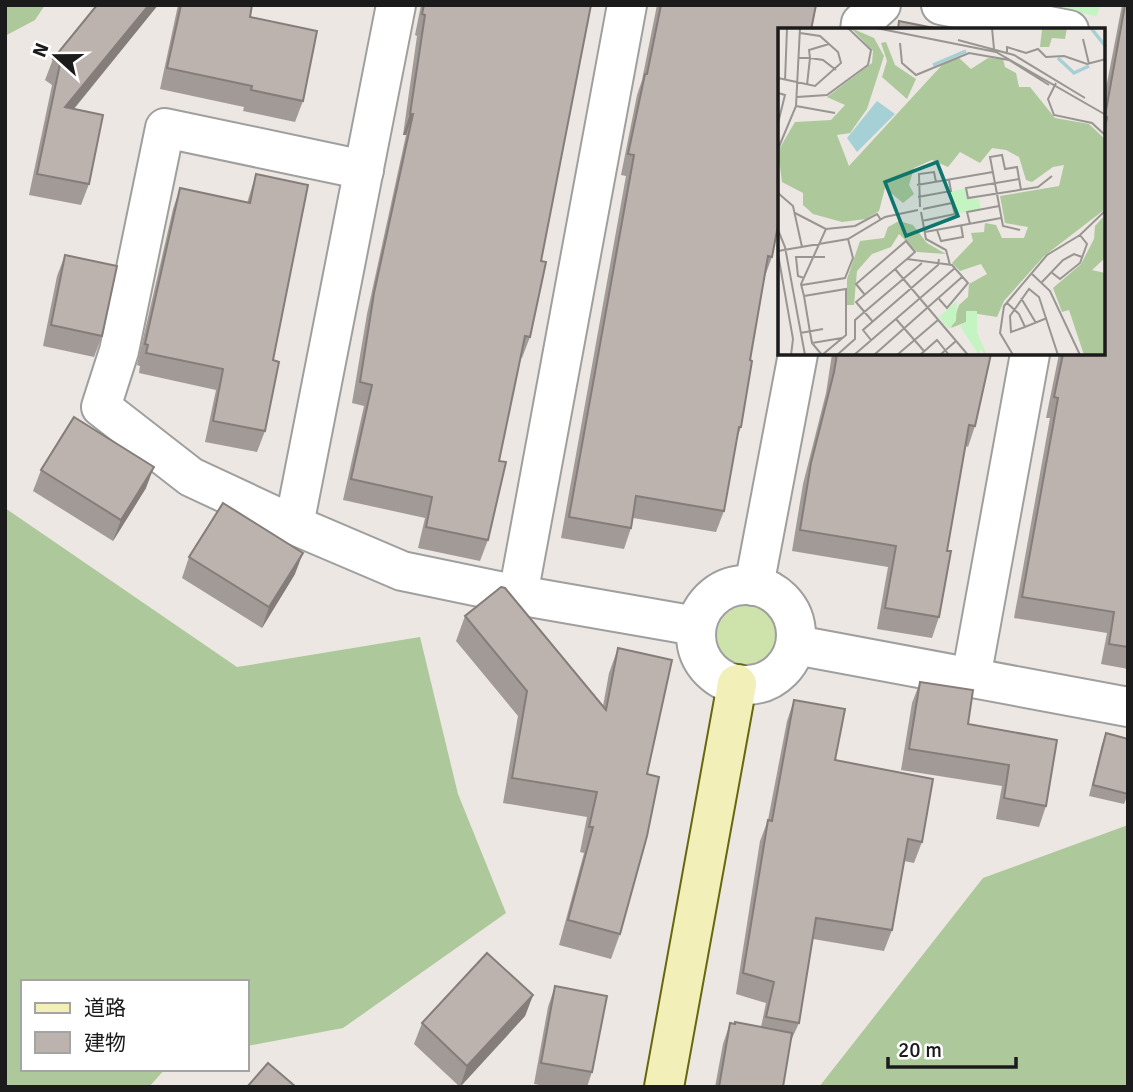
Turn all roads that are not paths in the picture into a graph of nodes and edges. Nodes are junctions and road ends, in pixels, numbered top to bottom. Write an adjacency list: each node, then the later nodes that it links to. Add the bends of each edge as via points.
1 (396, 5): 7 (street)
2 (627, 5): 12 (street)
3 (881, 5): 5 (street)
4 (941, 5): 6 (street)
5 (860, 28)
6 (1059, 28)
7 (364, 170): 10 (street); 10 (street, via 165,128 119,351 101,407 191,477)
8 (798, 355): 11 (street)
9 (1030, 355): 15 (street)
10 (294, 525): 12 (street, via 402,571)
11 (754, 586): 13 (street, via 722,591 700,614); 14 (street, via 774,595 789,611)
12 (518, 595): 13 (street)
13 (696, 626): 16 (street, via 701,658 722,679)
14 (796, 645): 15 (street); 16 (street, via 775,676)
15 (971, 678): 17 (street)
16 (737, 684): 18 (street)
17 (1128, 707)
18 (664, 1087)

